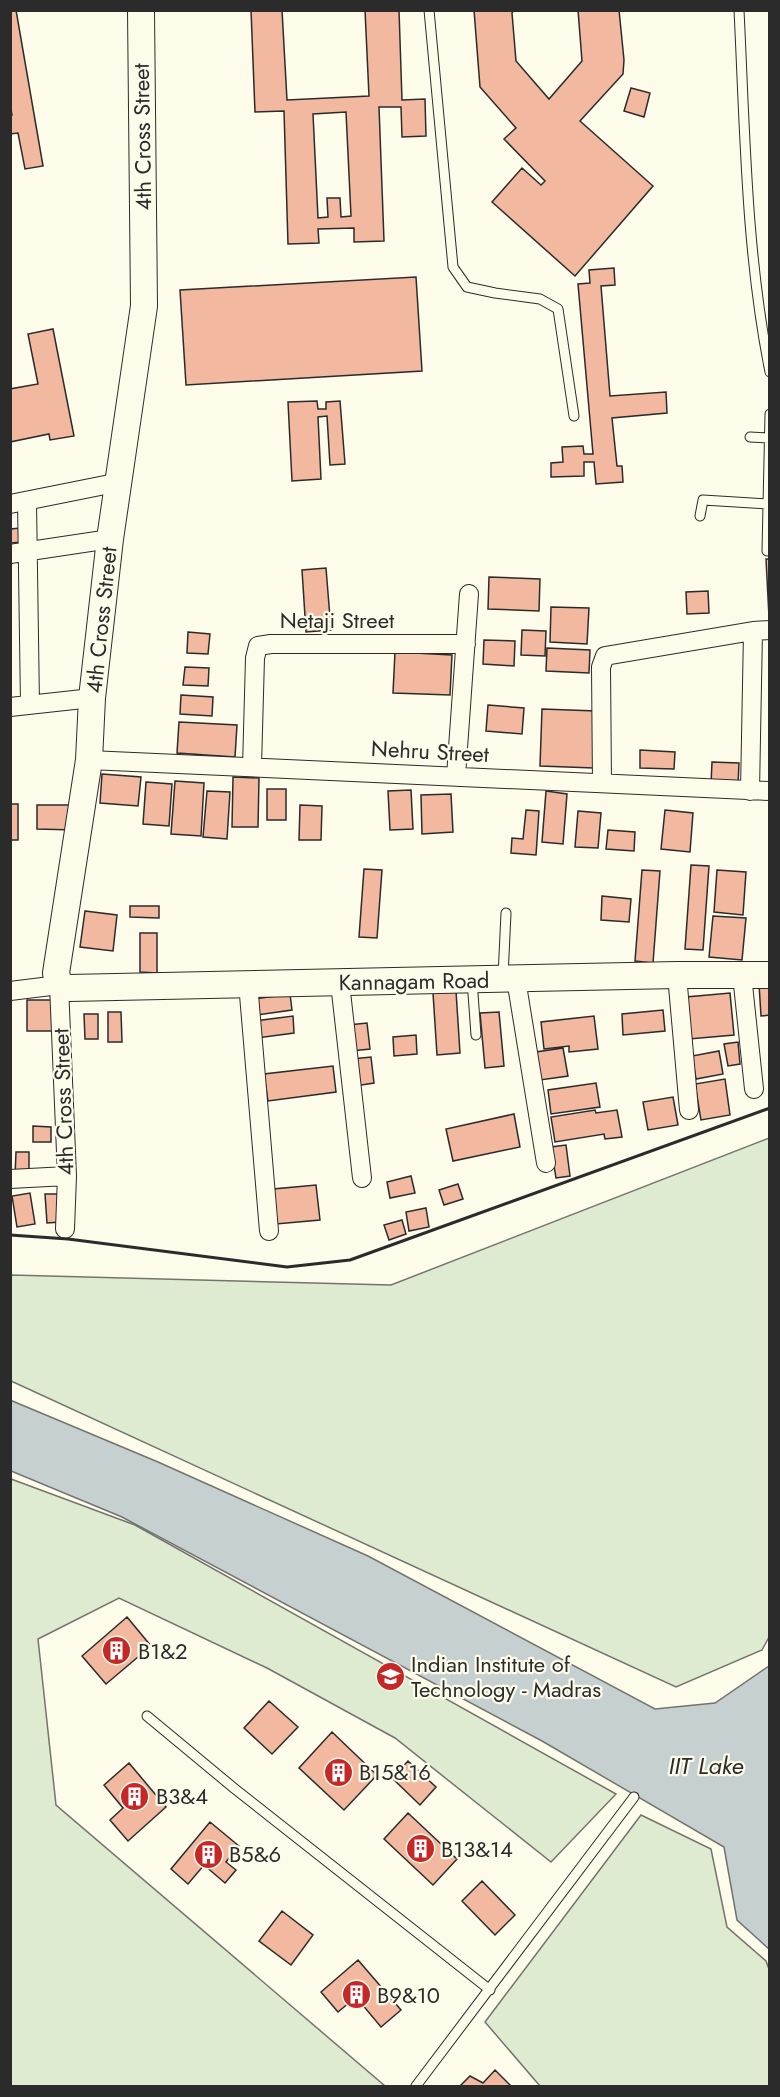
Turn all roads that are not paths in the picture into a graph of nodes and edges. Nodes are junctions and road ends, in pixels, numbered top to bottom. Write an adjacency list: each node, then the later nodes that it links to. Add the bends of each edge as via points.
1 (141, 10): 9 (street, 4th Cross Street, via 144,306)
2 (429, 10): 6 (lane, via 453,267 467,287 540,300 558,309)
3 (739, 10): 4 (lane, via 749,218 760,326)
4 (770, 372)
5 (770, 414): 8 (lane)
6 (573, 416)
7 (750, 437): 8 (lane)
8 (769, 438): 11 (lane)
9 (120, 482): 10 (street); 13 (street, 4th Cross Street)
10 (19, 503): 15 (street)
11 (769, 504): 12 (lane, via 703,500); 14 (lane)
12 (700, 516)
13 (110, 539): 15 (street); 19 (street, 4th Cross Street)
14 (767, 551)
15 (19, 552): 20 (street)
16 (469, 594): 18 (street)
17 (761, 631): 25 (street, via 605,656 601,667); 26 (street)
18 (466, 644): 23 (street, Netaji Street, via 258,646); 24 (street)
19 (92, 698): 20 (street); 22 (street, 4th Cross Street)
20 (30, 705): 21 (street)
21 (10, 707)
22 (88, 760): 23 (street, Nehru Street); 36 (street, 4th Cross Street, via 56,973)
23 (252, 767): 24 (street, Nehru Street)
24 (456, 776): 25 (street, Nehru Street)
25 (602, 783): 26 (street, Nehru Street)
26 (750, 790): 27 (street, Nehru Street)
27 (770, 791)
28 (506, 913): 33 (lane)
29 (677, 975): 30 (street, Kannagam Road); 33 (street, Kannagam Road); 40 (street)
30 (742, 975): 31 (street, Kannagam Road); 39 (street)
31 (770, 975)
32 (472, 980): 33 (street, Kannagam Road); 35 (street, Kannagam Road); 38 (lane)
33 (509, 980): 41 (street)
34 (248, 983): 35 (street, Kannagam Road); 36 (street, Kannagam Road, via 69,988); 46 (street)
35 (340, 983): 43 (street)
36 (59, 985): 37 (street); 42 (street, 4th Cross Street)
37 (10, 991)
38 (476, 1035)
39 (754, 1089)
40 (689, 1110)
41 (546, 1163)
42 (67, 1176): 44 (street); 45 (street, 4th Cross Street)
43 (362, 1178)
44 (10, 1179)
45 (65, 1229)
46 (268, 1231)
47 (147, 1716): 49 (lane)
48 (634, 1797): 49 (lane)
49 (490, 1990): 50 (lane)
50 (416, 2086)

